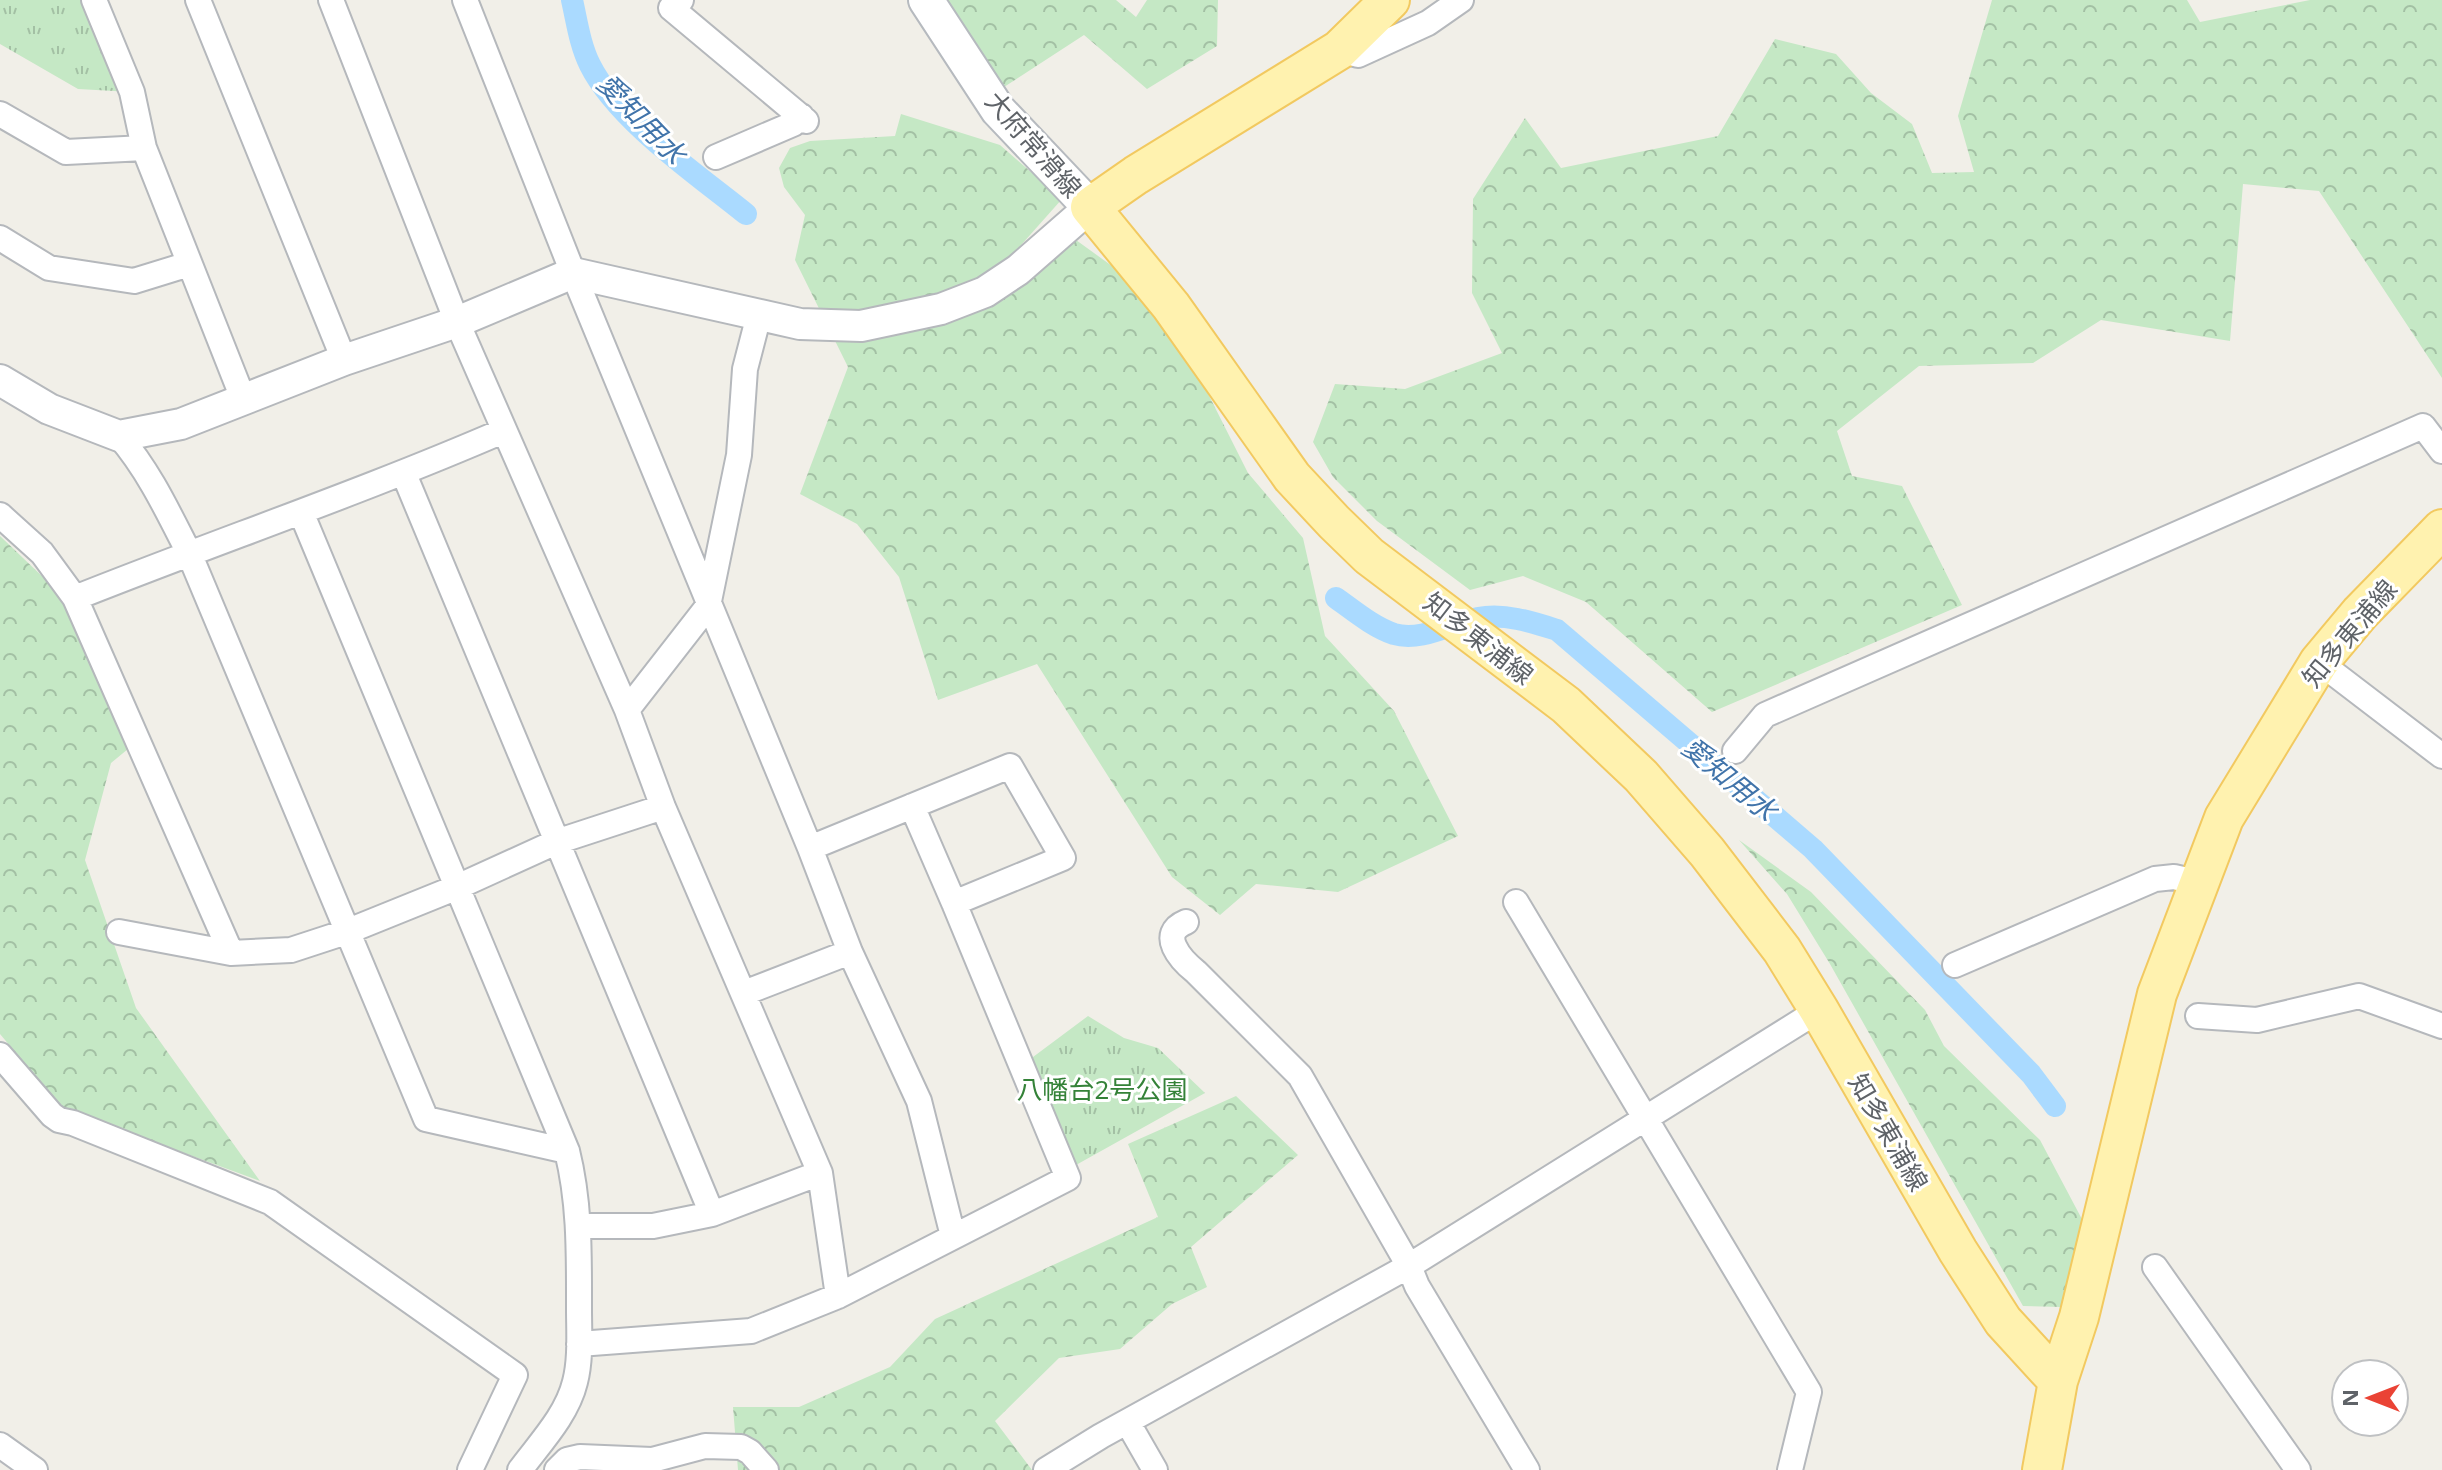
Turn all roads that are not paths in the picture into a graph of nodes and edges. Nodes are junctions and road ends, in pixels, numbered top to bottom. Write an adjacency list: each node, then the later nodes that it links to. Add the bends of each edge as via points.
1 (94, 0): 11 (street, via 132,92)
2 (198, 0): 19 (street)
3 (331, 0): 18 (street)
4 (465, 0): 16 (street)
5 (681, 0): 12 (street, via 671,8 804,119)
6 (926, 0): 13 (main road, 大府常滑線, via 998,110)
7 (1390, 0): 9 (main road)
8 (1461, 0): 9 (street, via 1428,23 1358,55)
9 (1339, 50): 13 (main road)
10 (0, 114): 11 (street, via 66,152)
11 (144, 148): 15 (street)
12 (716, 157)
13 (1090, 207): 17 (street, via 1018,270 985,292 941,309 861,326 800,324); 51 (main road, 知多東浦線, via 1171,306 1292,477 1369,556 1566,705 1641,776 1751,907)
14 (0, 238): 15 (street, via 49,268 134,281)
15 (189, 264): 21 (street)
16 (573, 273): 17 (street); 18 (street); 31 (street)
17 (759, 315): 31 (street, via 745,369 739,455)
18 (457, 322): 19 (street); 22 (street)
19 (344, 360): 21 (street)
20 (0, 380): 23 (street, via 49,409)
21 (244, 401): 23 (street, via 181,424)
22 (503, 431): 25 (street); 33 (street)
23 (119, 436): 29 (street, via 143,468)
24 (2442, 451): 34 (street, via 2423,426 1765,715)
25 (404, 474): 26 (street); 38 (street)
26 (301, 512): 29 (street); 41 (street)
27 (0, 515): 30 (street, via 42,553)
28 (2442, 529): 32 (main road, 知多東浦線)
29 (189, 553): 30 (street); 46 (street)
30 (75, 598): 48 (street)
31 (708, 606): 33 (street); 39 (street)
32 (2319, 662): 35 (street); 40 (main road, 知多東浦線, via 2224,818)
33 (627, 710): 37 (street)
34 (1735, 751)
35 (2442, 756)
36 (912, 806): 39 (street); 43 (street); 43 (street, via 1010,766 1063,858)
37 (663, 807): 38 (street); 50 (street)
38 (556, 842): 41 (street); 58 (street)
39 (810, 848): 47 (street)
40 (2200, 883): 49 (street, via 2155,879); 65 (main road, 知多東浦線, via 2157,994 2079,1317)
41 (455, 888): 46 (street); 56 (street)
42 (1516, 902): 55 (street)
43 (954, 903): 60 (street, via 1068,1178)
44 (1186, 922): 61 (street, via 1172,937 1178,957 1300,1076)
45 (119, 932): 48 (street)
46 (346, 932): 48 (street, via 291,950); 56 (street, via 426,1119)
47 (850, 952): 50 (street); 60 (street, via 919,1101)
48 (231, 953)
49 (1955, 965)
50 (744, 993): 57 (street)
51 (1819, 1010): 55 (street); 65 (main road, 知多東浦線, via 1965,1263 2003,1321)
52 (2198, 1016): 53 (street, via 2257,1020 2359,996)
53 (2442, 1026)
54 (0, 1055): 69 (street, via 59,1120 270,1202 515,1375)
55 (1644, 1118): 61 (street); 76 (street, via 1809,1392)
56 (567, 1151): 59 (street)
57 (820, 1173): 58 (street); 63 (street)
58 (712, 1214): 59 (street, via 653,1226)
59 (579, 1226): 64 (street)
60 (953, 1236): 63 (street)
61 (1409, 1266): 66 (street); 75 (street)
62 (2155, 1267): 78 (street)
63 (838, 1296): 64 (street, via 751,1331)
64 (579, 1344): 70 (street, via 568,1402)
65 (2058, 1381): 77 (main road, 知多東浦線)
66 (1128, 1423): 73 (street); 74 (street)
67 (0, 1445): 68 (street)
68 (35, 1470)
69 (470, 1470)
70 (520, 1470)
71 (557, 1470): 72 (street, via 580,1457 652,1460 705,1446 741,1447)
72 (766, 1470)
73 (1046, 1470)
74 (1155, 1470)
75 (1527, 1470)
76 (1790, 1470)
77 (2042, 1470)
78 (2298, 1470)

